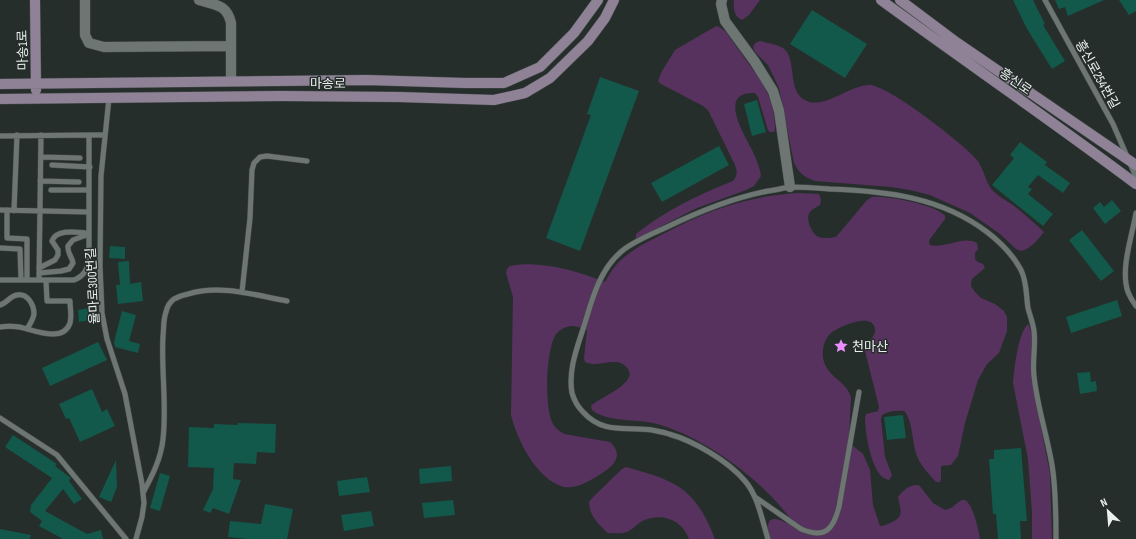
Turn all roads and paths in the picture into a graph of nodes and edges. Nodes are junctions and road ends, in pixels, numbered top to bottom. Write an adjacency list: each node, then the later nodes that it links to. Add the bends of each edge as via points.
1 (35, 0): 13 (street, 마송1로)
2 (85, 0): 10 (street, via 85,35 89,43 95,46)
3 (199, 0): 10 (street, via 225,9 229,15)
4 (598, 0): 11 (street, 마송로, via 574,33 540,67 504,83)
5 (614, 0): 14 (street, 마송로, via 606,18 588,41 550,78 525,93 494,100 290,96)
6 (722, 0): 32 (street, via 725,21 773,91 779,112)
7 (881, 0): 31 (street, 흥신로, via 1068,132)
8 (900, 0): 25 (street, 흥신로, via 956,42)
9 (1045, 0): 25 (lane, 흥신로254번길)
10 (230, 46): 11 (street)
11 (231, 81): 13 (street, 마송로)
12 (0, 84): 13 (street, 마송로)
13 (36, 84): 16 (street, 마송1로)
14 (109, 98): 16 (street, 마송로); 21 (lane, 율마로300번길)
15 (0, 99): 16 (street, 마송로)
16 (35, 99)
17 (17, 135): 18 (lane); 20 (lane); 37 (lane)
18 (41, 135): 19 (lane); 22 (lane)
19 (89, 135): 21 (lane); 27 (lane)
20 (0, 136)
21 (105, 136): 57 (lane, 율마로300번길, via 101,176 102,313 107,339 125,394)
22 (41, 157): 23 (lane); 29 (lane)
23 (80, 158)
24 (307, 162): 49 (lane, via 267,156 260,157 254,163)
25 (1132, 162): 28 (lane)
26 (52, 165): 27 (lane)
27 (90, 166): 34 (lane)
28 (1136, 177)
29 (40, 182): 30 (lane); 38 (lane)
30 (79, 182)
31 (1136, 184)
32 (790, 187): 58 (lane, via 723,203 693,214 622,251 608,266 595,291 576,350 571,376 573,396 589,419 602,426 651,430 694,444 737,472); 62 (lane, via 885,192 931,202 978,226 997,240 1011,256 1026,282 1028,308 1034,330 1034,374 1053,468)
33 (51, 190): 34 (lane)
34 (89, 190): 39 (lane)
35 (0, 210): 36 (lane)
36 (7, 210): 37 (lane); 46 (lane, via 7,238 27,239)
37 (14, 210): 38 (lane)
38 (40, 211): 39 (lane); 43 (lane)
39 (89, 212): 41 (lane)
40 (1136, 213): 52 (lane, via 1126,264 1126,280 1128,292)
41 (89, 234): 43 (lane, via 73,240 68,246 73,263 69,269); 43 (lane, via 67,232 54,236 52,241 59,253 57,258); 48 (lane, via 89,260 84,274 74,280)
42 (0, 248): 45 (lane, via 20,249)
43 (39, 270): 47 (lane)
44 (0, 280): 45 (lane)
45 (21, 280): 46 (lane)
46 (27, 280): 47 (lane)
47 (39, 280): 48 (lane)
48 (46, 280): 54 (lane, via 47,301 70,301 69,324 64,330 54,333)
49 (242, 292): 50 (lane); 57 (lane, via 197,291 174,299 166,310 162,352 164,438 159,460)
50 (287, 302)
51 (0, 304): 54 (lane, via 16,295 28,298 34,314)
52 (1136, 306)
53 (0, 327): 54 (lane, via 17,326)
54 (27, 329)
55 (859, 392): 58 (lane, via 834,524 821,534 801,530)
56 (0, 418): 59 (lane, via 57,455)
57 (143, 494): 60 (lane, 율마로300번길, via 142,517)
58 (755, 498): 61 (lane)
59 (126, 539)
60 (136, 539)
61 (768, 539)
62 (1056, 539)

